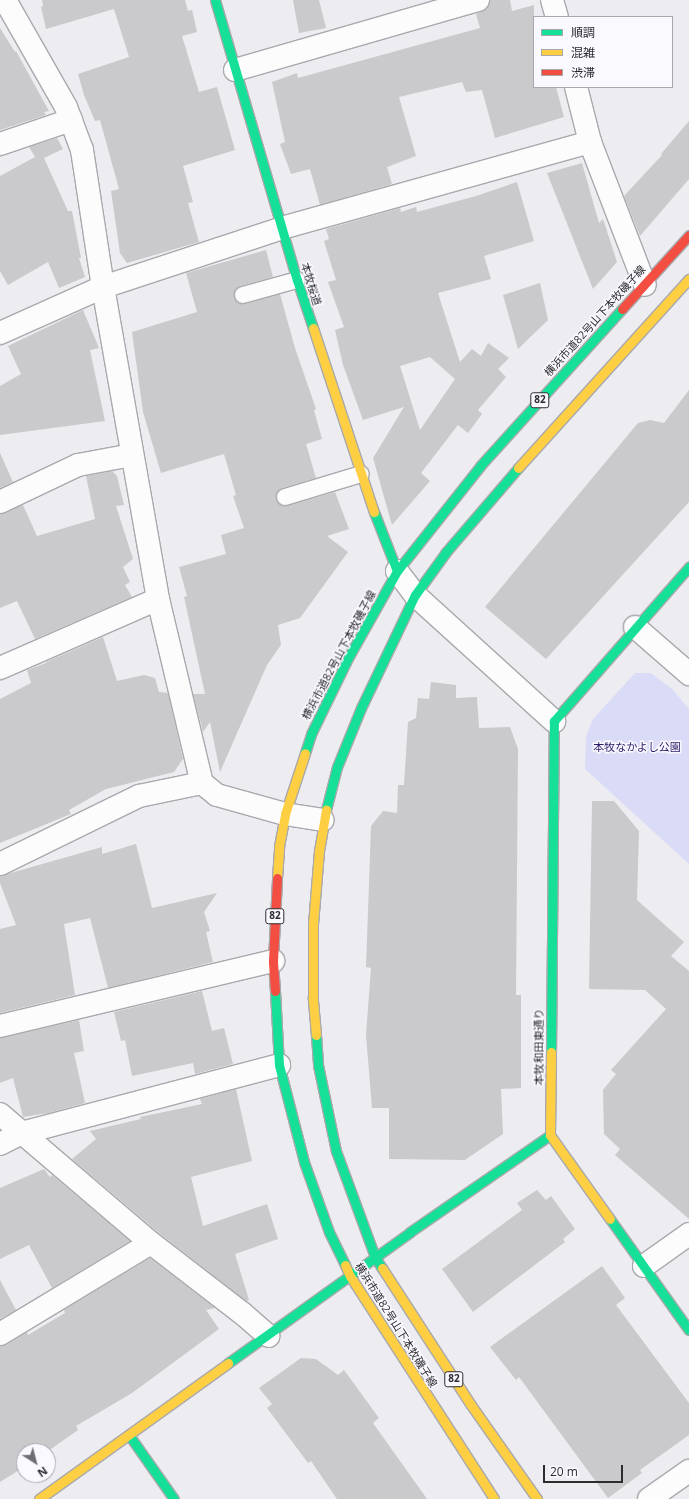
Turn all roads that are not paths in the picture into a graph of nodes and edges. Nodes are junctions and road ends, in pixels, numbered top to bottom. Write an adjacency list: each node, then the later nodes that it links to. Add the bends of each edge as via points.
1 (5, 0): 8 (street)
2 (215, 0): 6 (main road, 本牧桜道)
3 (478, 0): 6 (street)
4 (552, 0): 5 (street)
5 (557, 16)
6 (235, 70): 11 (main road, 本牧桜道)
7 (576, 88): 9 (street)
8 (71, 120): 10 (street); 16 (street, via 82,150)
9 (590, 142): 11 (street); 15 (street)
10 (0, 144)
11 (282, 228): 14 (main road, 本牧桜道); 16 (street)
12 (689, 235): 15 (main road, 横浜市道82号山下本牧磯子線 / 82)
13 (689, 279): 25 (main road, 横浜市道82号山下本牧磯子線 / 82, via 513,474 446,552)
14 (297, 280): 17 (lane); 20 (main road, 本牧桜道)
15 (645, 285): 24 (main road, 横浜市道82号山下本牧磯子線 / 82, via 482,465)
16 (102, 287): 18 (street); 19 (street)
17 (243, 295)
18 (0, 333)
19 (132, 455): 22 (street, via 78,465); 26 (street)
20 (361, 474): 21 (lane); 24 (main road, 本牧桜道)
21 (285, 497)
22 (0, 502)
23 (689, 567): 27 (main road)
24 (398, 571): 25 (street); 32 (main road, 横浜市道82号山下本牧磯子線 / 82, via 348,658 311,734)
25 (415, 594): 30 (street); 33 (main road, 横浜市道82号山下本牧磯子線 / 82, via 361,708 337,767)
26 (158, 599): 28 (street); 31 (street)
27 (635, 627): 29 (street); 30 (main road)
28 (1, 666)
29 (689, 674)
30 (554, 721): 40 (main road, 本牧和田東通り)
31 (202, 783): 32 (street, via 217,795); 34 (street, via 139,796)
32 (286, 814): 33 (street); 35 (main road, 横浜市道82号山下本牧磯子線 / 82, via 279,846)
33 (323, 820): 44 (main road, 横浜市道82号山下本牧磯子線 / 82, via 313,924 313,997 318,1065 336,1151)
34 (0, 864)
35 (273, 961): 36 (street); 37 (main road, 横浜市道82号山下本牧磯子線 / 82)
36 (0, 1026)
37 (279, 1065): 39 (street); 46 (main road, 横浜市道82号山下本牧磯子線 / 82, via 304,1162 330,1235)
38 (0, 1114): 39 (street)
39 (22, 1133): 41 (street); 43 (street)
40 (550, 1136): 44 (main road); 45 (main road)
41 (0, 1144)
42 (689, 1234): 45 (street)
43 (151, 1243): 48 (street); 49 (street)
44 (376, 1257): 46 (main road); 55 (main road, 横浜市道82号山下本牧磯子線 / 82, via 471,1405)
45 (644, 1266): 47 (main road)
46 (350, 1276): 49 (main road); 54 (main road, 横浜市道82号山下本牧磯子線 / 82)
47 (689, 1330)
48 (0, 1334)
49 (268, 1336): 50 (main road)
50 (129, 1435): 52 (main road); 53 (main road)
51 (689, 1471): 56 (street)
52 (39, 1499)
53 (174, 1499)
54 (494, 1499)
55 (537, 1499)
56 (650, 1499)

